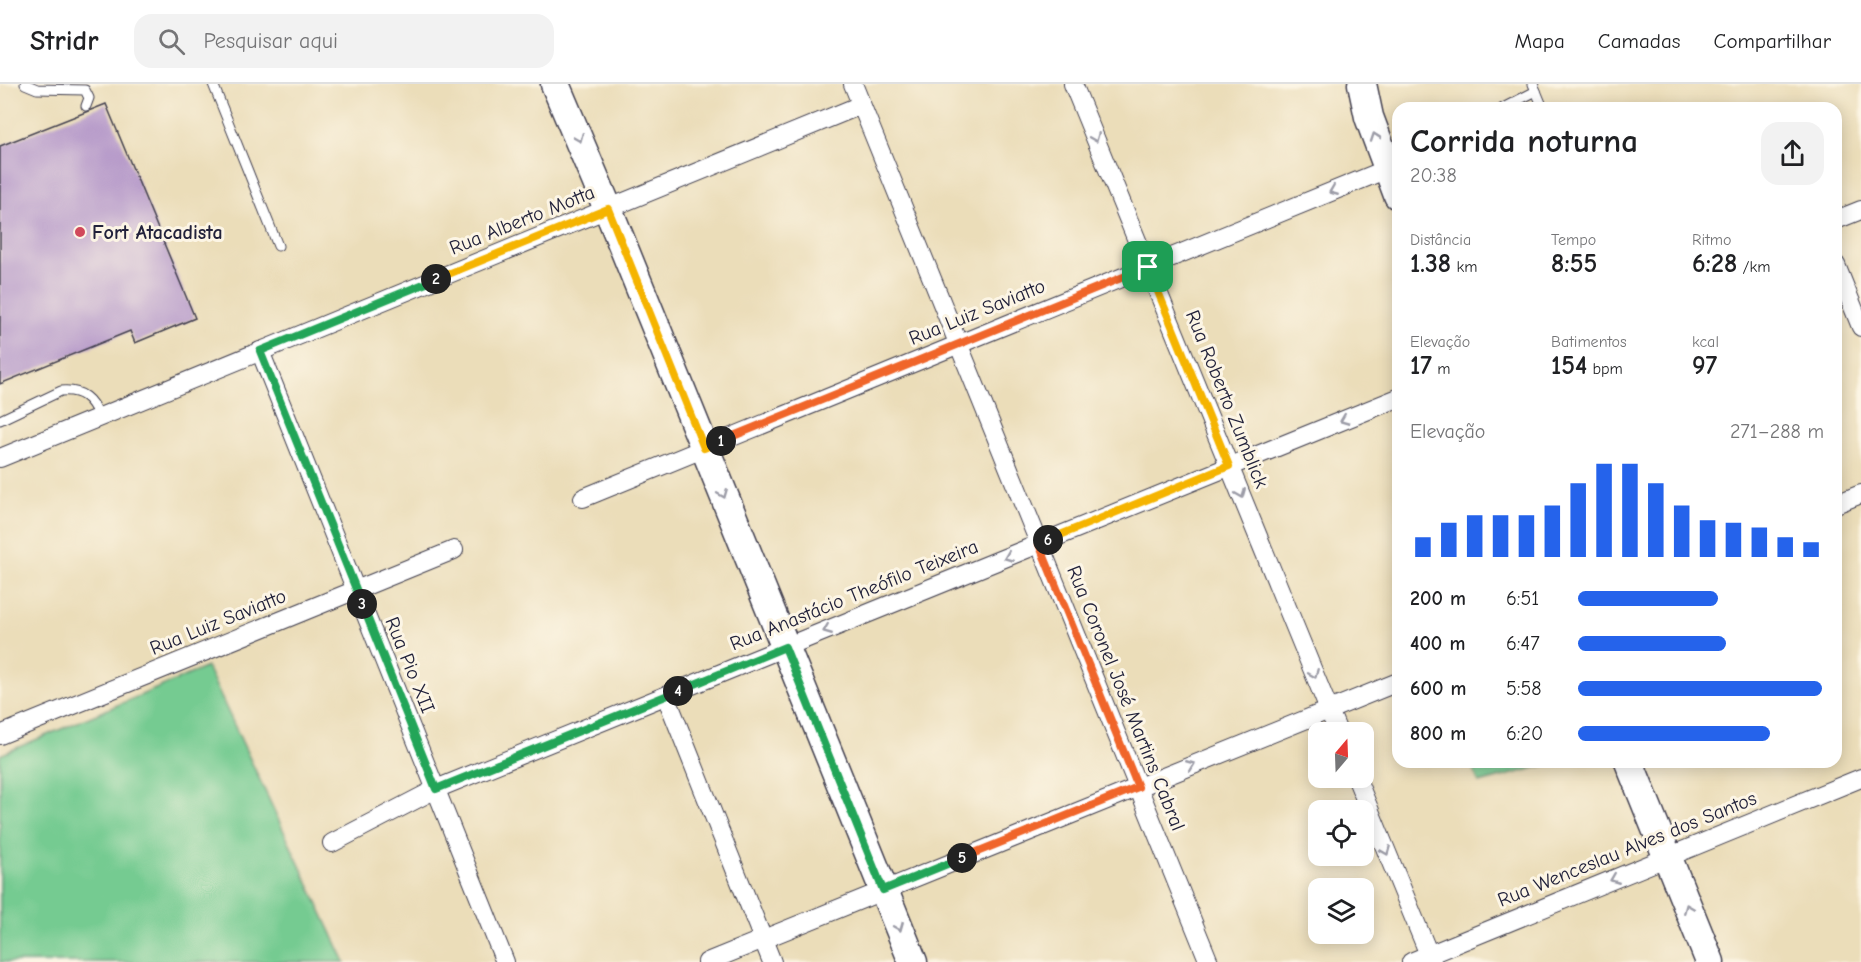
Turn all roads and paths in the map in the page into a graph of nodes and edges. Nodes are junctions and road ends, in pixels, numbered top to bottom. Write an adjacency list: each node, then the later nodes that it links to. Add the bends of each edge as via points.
1 (25, 84): 11 (lane, via 37,89 85,90 89,98)
2 (213, 84): 17 (lane)
3 (555, 84): 14 (main road, one-way to 14)
4 (853, 84): 10 (street, Rua Coronel José Martins Cabral)
5 (1073, 84): 18 (street, Rua Roberto Zumblick, one-way to 18)
6 (1534, 87): 8 (lane); 9 (lane)
7 (1365, 91): 12 (main road, one-way to 7)
8 (1512, 102)
9 (1540, 102)
10 (861, 105): 14 (street, Rua Alberto Motta); 21 (street, Rua Coronel José Martins Cabral)
11 (86, 106)
12 (1392, 170)
13 (1392, 177): 18 (street, Rua Luiz Saviatto, one-way to 18)
14 (608, 209): 22 (street, Rua Alberto Motta); 26 (main road)
15 (1861, 210): 16 (street)
16 (1842, 218)
17 (278, 246)
18 (1148, 267): 21 (street, Rua Luiz Saviatto); 28 (street, Rua Roberto Zumblick)
19 (1842, 280): 20 (street)
20 (1861, 327)
21 (958, 344): 26 (street, Rua Luiz Saviatto); 32 (street, Rua Coronel José Martins Cabral)
22 (260, 351): 24 (street, Rua Alberto Motta); 34 (street, Rua Pio XII)
23 (1392, 400): 28 (street, Rua Anastácio Theófilo Teixeira, one-way to 28)
24 (99, 417): 25 (lane, via 90,400 69,390); 27 (street, Rua Alberto Motta)
25 (0, 420)
26 (704, 448): 30 (street, Rua Luiz Saviatto); 35 (main road, one-way to 35)
27 (0, 458)
28 (1229, 466): 32 (street, Rua Anastácio Theófilo Teixeira); 38 (street, Rua Roberto Zumblick, one-way to 38)
29 (1861, 494): 31 (street)
30 (583, 498)
31 (1842, 502)
32 (1039, 544): 35 (street, Rua Anastácio Theófilo Teixeira, one-way to 35); 43 (street, Rua Coronel José Martins Cabral)
33 (454, 550): 34 (street, Rua Luiz Saviatto)
34 (356, 590): 40 (street, Rua Luiz Saviatto); 45 (street, Rua Pio XII)
35 (785, 647): 37 (street, Rua Anastácio Theófilo Teixeira); 48 (main road)
36 (1392, 684): 38 (street)
37 (666, 696): 45 (street, Rua Anastácio Theófilo Teixeira); 49 (street)
38 (1329, 710): 39 (street, Rua Roberto Zumblick); 43 (street, one-way to 38)
39 (1334, 722)
40 (0, 735)
41 (1631, 768): 47 (main road)
42 (1861, 778): 47 (street, Rua Wenceslau Alves dos Santos)
43 (1138, 787): 48 (street); 55 (street, Rua Coronel José Martins Cabral)
44 (1360, 788): 50 (street, one-way to 50)
45 (436, 789): 46 (street, Rua Anastácio Theófilo Teixeira); 51 (street, Rua Pio XII)
46 (332, 843)
47 (1668, 857): 50 (street, Rua Wenceslau Alves dos Santos, one-way to 50); 57 (main road, one-way to 47)
48 (883, 890): 49 (street); 54 (main road, one-way to 54)
49 (763, 939): 52 (street); 53 (street)
50 (1430, 958): 56 (street, Rua Wenceslau Alves dos Santos)
51 (505, 962)
52 (707, 962)
53 (772, 962)
54 (913, 962)
55 (1209, 962)
56 (1411, 962)
57 (1710, 962)

